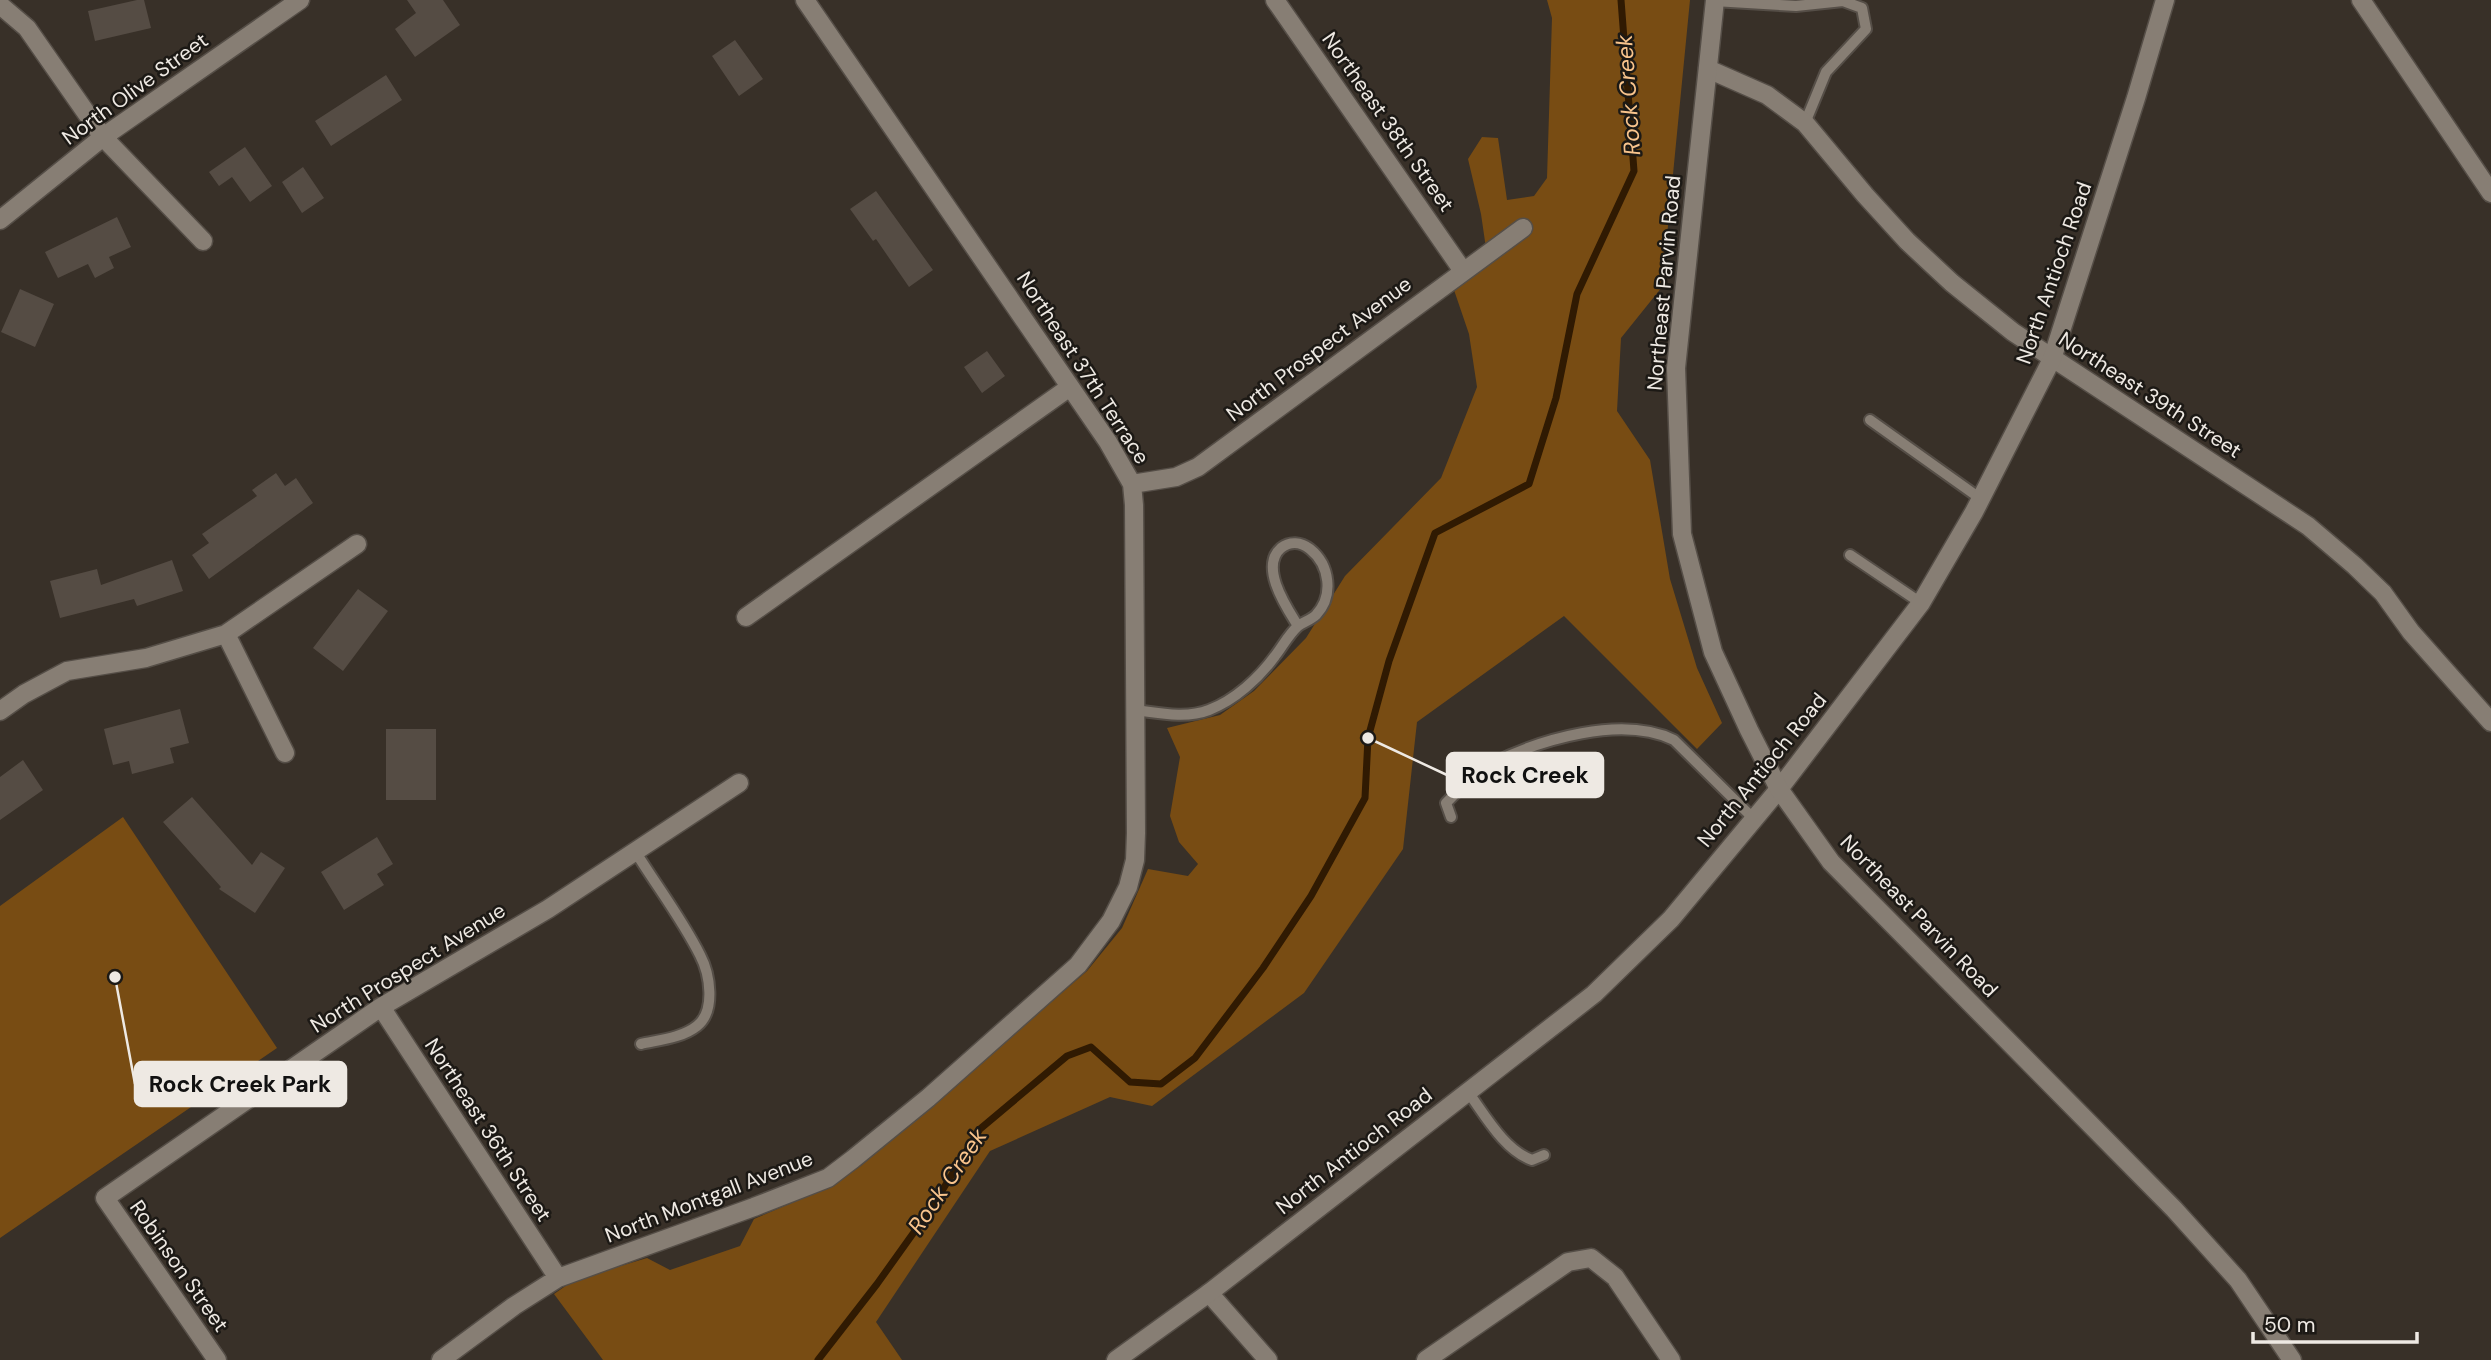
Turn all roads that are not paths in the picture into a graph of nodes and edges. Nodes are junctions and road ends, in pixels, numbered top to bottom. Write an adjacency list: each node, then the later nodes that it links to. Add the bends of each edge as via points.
1 (300, 0): 11 (street, North Olive Street)
2 (805, 0): 18 (street, Northeast 37th Terrace)
3 (1275, 0): 16 (street, Northeast 38th Street)
4 (2165, 0): 17 (street, North Antioch Road)
5 (2361, 0): 12 (street)
6 (1714, 1): 7 (lane); 9 (street, Northeast Parvin Road)
7 (1867, 4): 10 (lane, via 1866,29 1826,72)
8 (0, 5): 11 (street, via 27,28)
9 (1707, 69): 10 (street, Northeast 39th Street, via 1767,95); 33 (street, Northeast Parvin Road, via 1676,368 1682,534 1713,652)
10 (1805, 123): 17 (street, Northeast 39th Street, via 1907,241 1952,283)
11 (103, 137): 13 (street, North Olive Street); 15 (street)
12 (2491, 192)
13 (0, 220)
14 (1523, 228): 16 (street, North Prospect Avenue)
15 (204, 241)
16 (1463, 271): 20 (street, North Prospect Avenue, via 1198,467 1176,477)
17 (2052, 359): 21 (street, North Antioch Road); 30 (street, Northeast 39th Street, via 2308,526 2382,593)
18 (1070, 387): 20 (street, Northeast 37th Terrace); 25 (street)
19 (1870, 420): 21 (lane)
20 (1132, 484): 28 (street, Northeast 37th Terrace)
21 (1981, 499): 24 (street, North Antioch Road)
22 (357, 544): 27 (street)
23 (1850, 555): 24 (lane)
24 (1922, 603): 33 (street, North Antioch Road)
25 (746, 617)
26 (1298, 626): 26 (lane, via 1315,616 1328,584 1322,560 1308,547 1289,543 1277,553 1274,574 1283,603); 28 (lane, via 1273,660 1231,699 1189,715)
27 (226, 634): 29 (street, via 146,658 67,671); 31 (street)
28 (1135, 710): 37 (street, Northeast 37th Terrace, via 1135,860)
29 (0, 711)
30 (2491, 722)
31 (285, 753)
32 (739, 783): 36 (street, North Prospect Avenue)
33 (1779, 789): 35 (street, North Antioch Road); 51 (street, Northeast Parvin Road, via 1831,862 2220,1259)
34 (1451, 817): 35 (lane, via 1446,803 1492,764 1564,737 1626,729 1658,732 1674,740)
35 (1754, 819): 40 (street, North Antioch Road, via 1671,919 1594,994)
36 (635, 851): 38 (street, North Prospect Avenue, via 548,909); 39 (lane, via 701,957 709,989 707,1012 697,1026 675,1037)
37 (1121, 902): 43 (street, North Montgall Avenue, via 1078,965 929,1098 828,1178)
38 (381, 1007): 42 (street, North Prospect Avenue); 43 (street, Northeast 36th Street)
39 (641, 1044)
40 (1468, 1091): 41 (lane, via 1521,1156 1532,1160); 44 (street, North Antioch Road)
41 (1544, 1154)
42 (105, 1198): 45 (street, Robinson Street)
43 (558, 1278): 46 (street, North Montgall Avenue)
44 (1209, 1293): 47 (street, North Antioch Road); 48 (street)
45 (216, 1360)
46 (441, 1360)
47 (1116, 1360)
48 (1268, 1360)
49 (1426, 1360): 50 (street, via 1568,1262 1591,1258 1615,1277)
50 (1671, 1360)
51 (2292, 1360)

